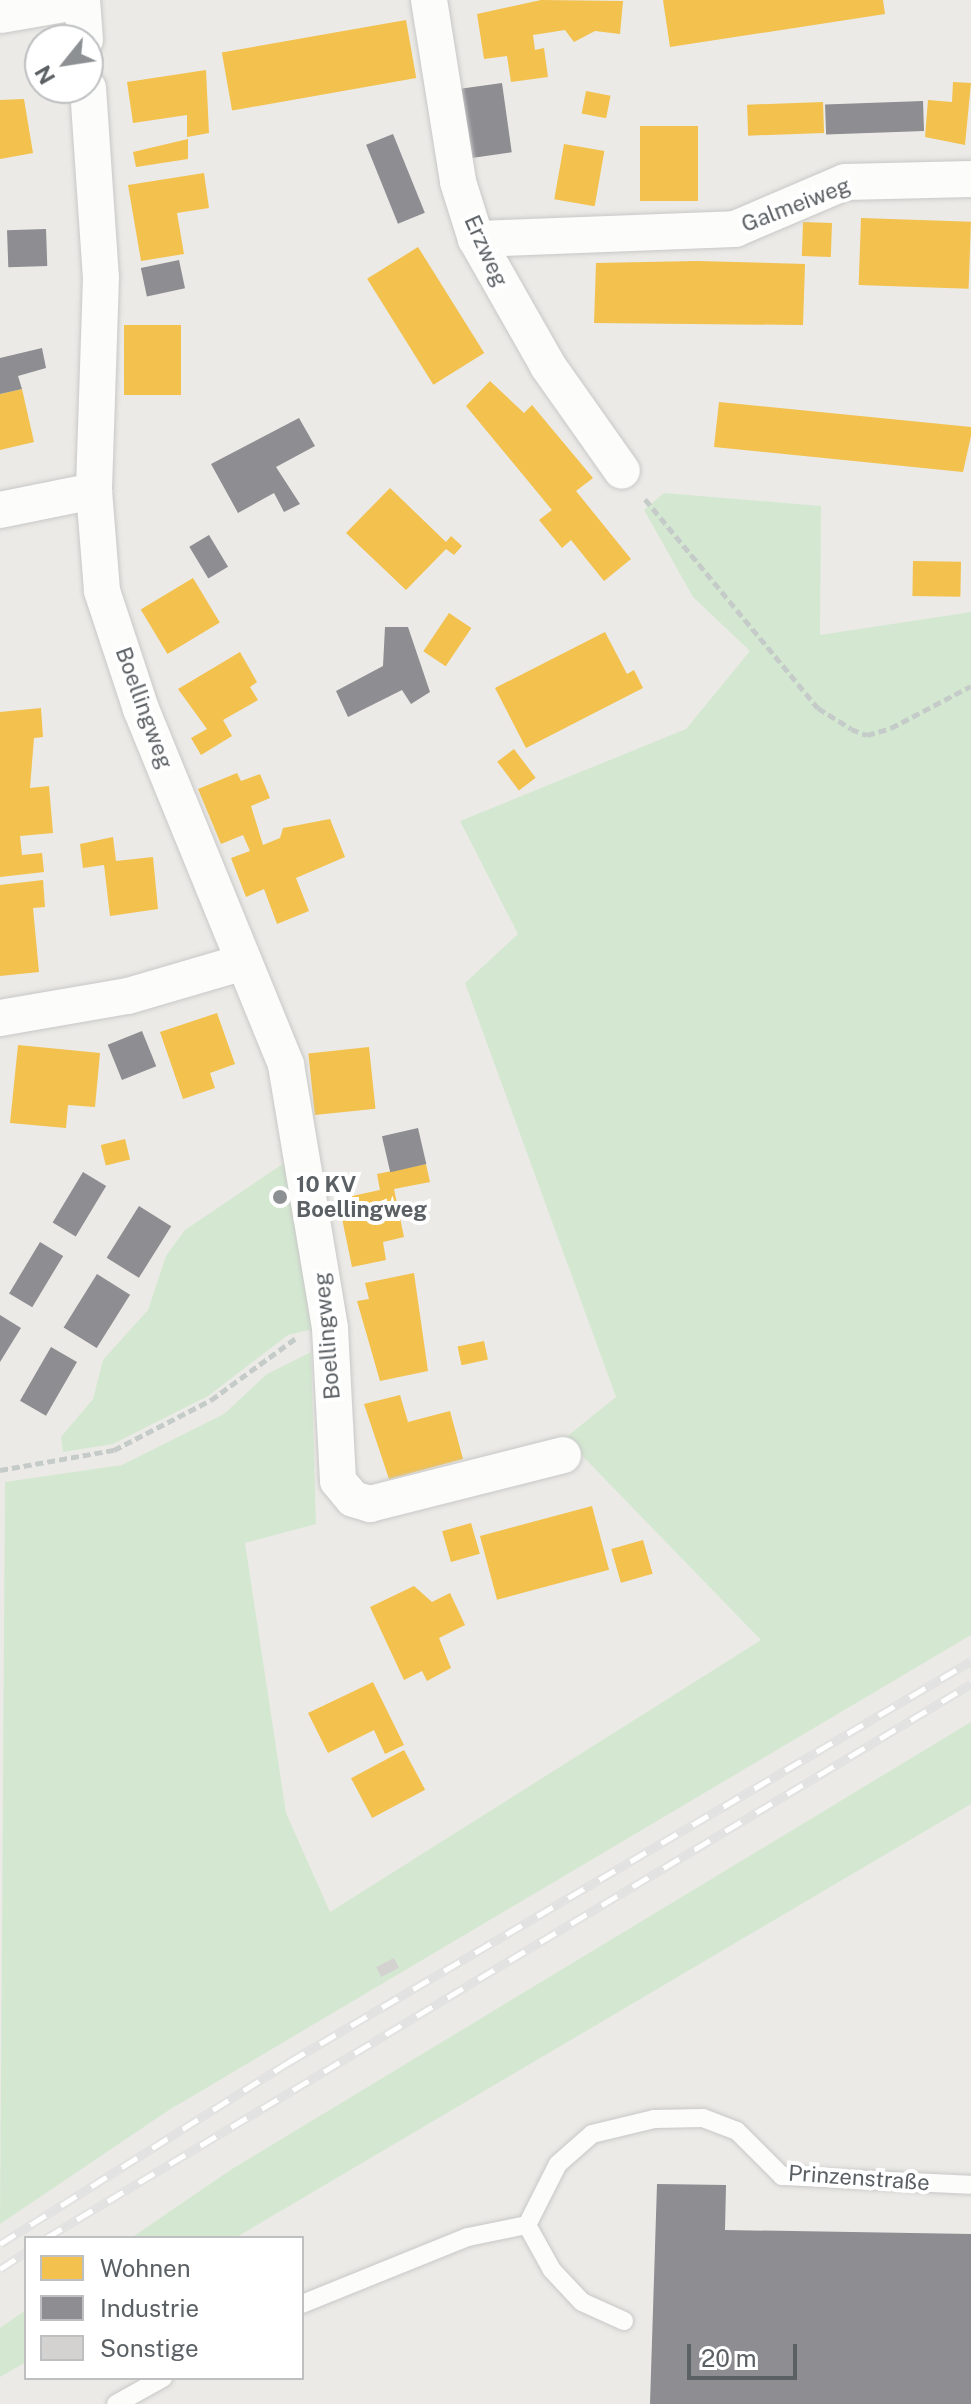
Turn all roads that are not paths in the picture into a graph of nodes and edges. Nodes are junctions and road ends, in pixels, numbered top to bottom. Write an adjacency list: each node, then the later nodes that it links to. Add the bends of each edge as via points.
1 (63, 0): 4 (main road)
2 (82, 0): 5 (street)
3 (429, 0): 8 (street, Erzweg, via 458,182)
4 (0, 11)
5 (84, 24)
6 (89, 104): 10 (street, Boellingweg, via 101,277)
7 (971, 179): 8 (street, Galmeiweg, via 845,182 735,229)
8 (476, 239): 9 (street, Erzweg, via 548,366)
9 (622, 471)
10 (94, 491): 11 (street); 12 (street, Boellingweg, via 102,591 141,709)
11 (0, 510)
12 (244, 962): 13 (street, via 128,996); 14 (street, Boellingweg, via 286,1065 330,1328 336,1463 353,1499 383,1501)
13 (0, 1018)
14 (563, 1455)
15 (971, 2185): 16 (lane, Prinzenstraße, via 782,2176 737,2131 703,2118 654,2119 592,2134 558,2164)
16 (527, 2225): 17 (lane, via 468,2237); 18 (lane, via 552,2270 582,2302)
17 (304, 2303)
18 (624, 2321)
19 (159, 2380): 20 (lane)
20 (116, 2404)

